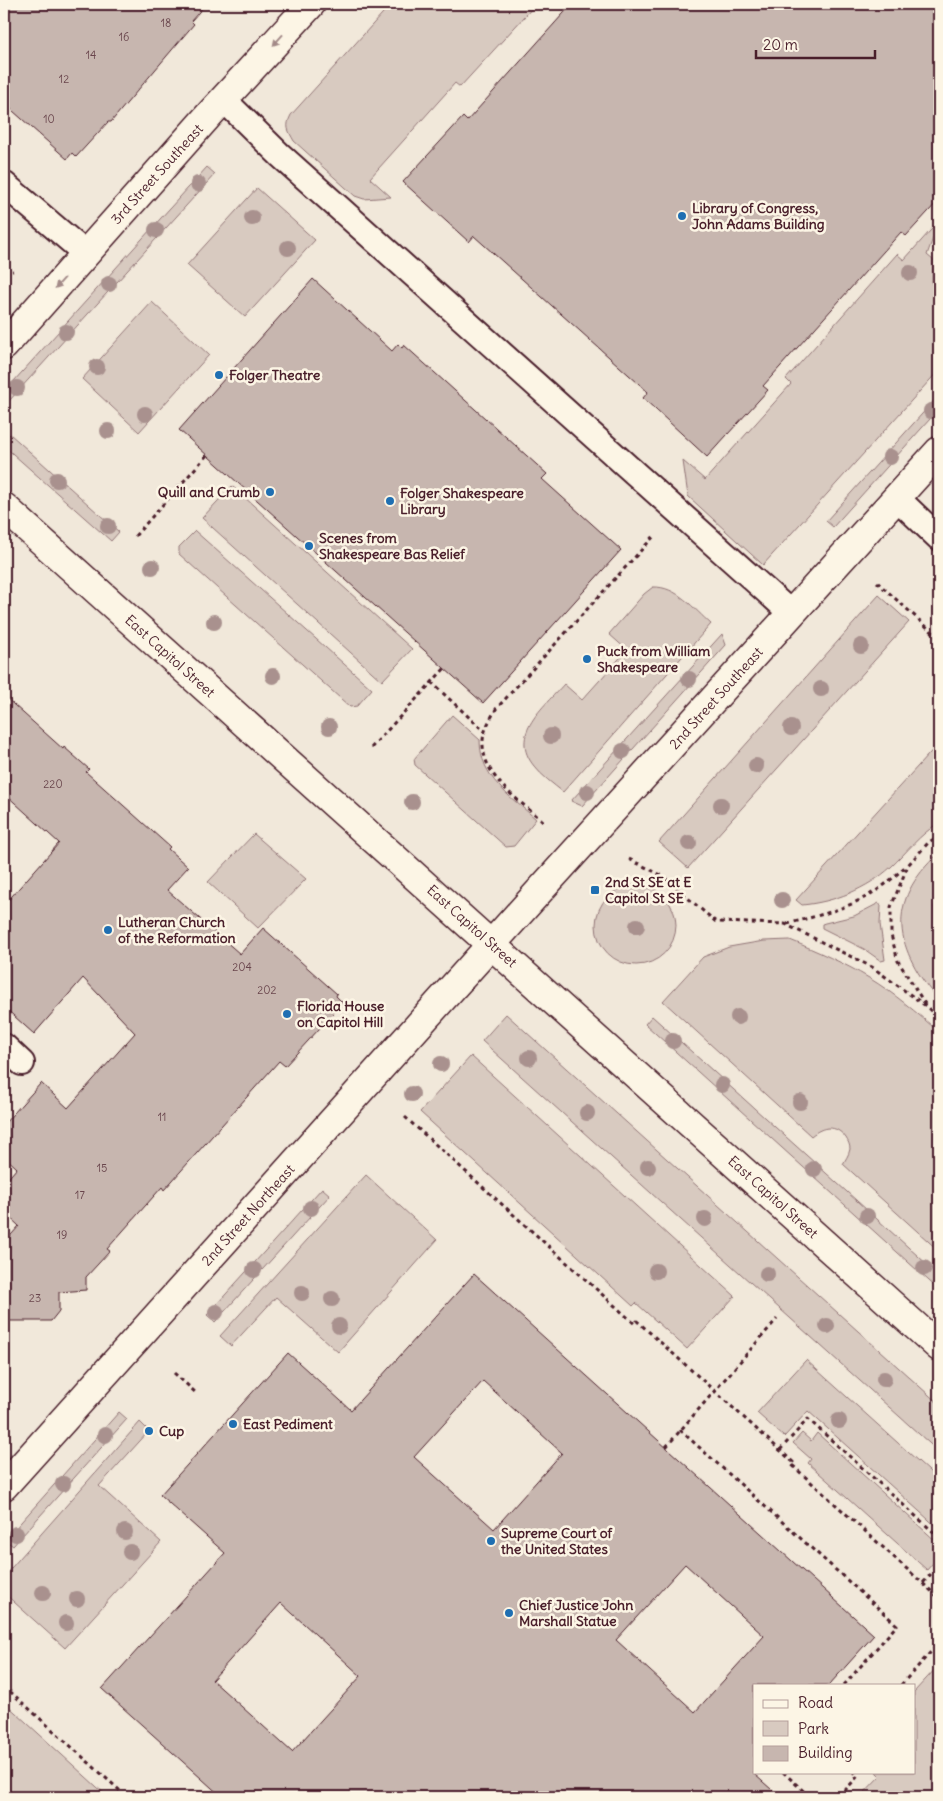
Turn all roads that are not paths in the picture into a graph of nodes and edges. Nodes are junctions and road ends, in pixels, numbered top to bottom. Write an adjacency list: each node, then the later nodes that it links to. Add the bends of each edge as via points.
1 (310, 4): 2 (street, 3rd Street Southeast, one-way to 2)
2 (224, 99): 4 (street, 3rd Street Southeast); 10 (lane, via 280,155)
3 (4, 184): 4 (lane)
4 (86, 254): 5 (street, 3rd Street Southeast, one-way to 5)
5 (4, 346)
6 (939, 451): 7 (street, 2nd Street Southeast)
7 (897, 498): 9 (lane); 10 (street, 2nd Street Southeast)
8 (4, 507): 11 (street, East Capitol Street)
9 (939, 538)
10 (792, 614): 11 (street, 2nd Street Southeast)
11 (492, 944): 14 (street, East Capitol Street); 15 (street, 2nd Street Northeast)
12 (4, 1046): 13 (lane)
13 (22, 1063)
14 (939, 1347)
15 (4, 1486)

